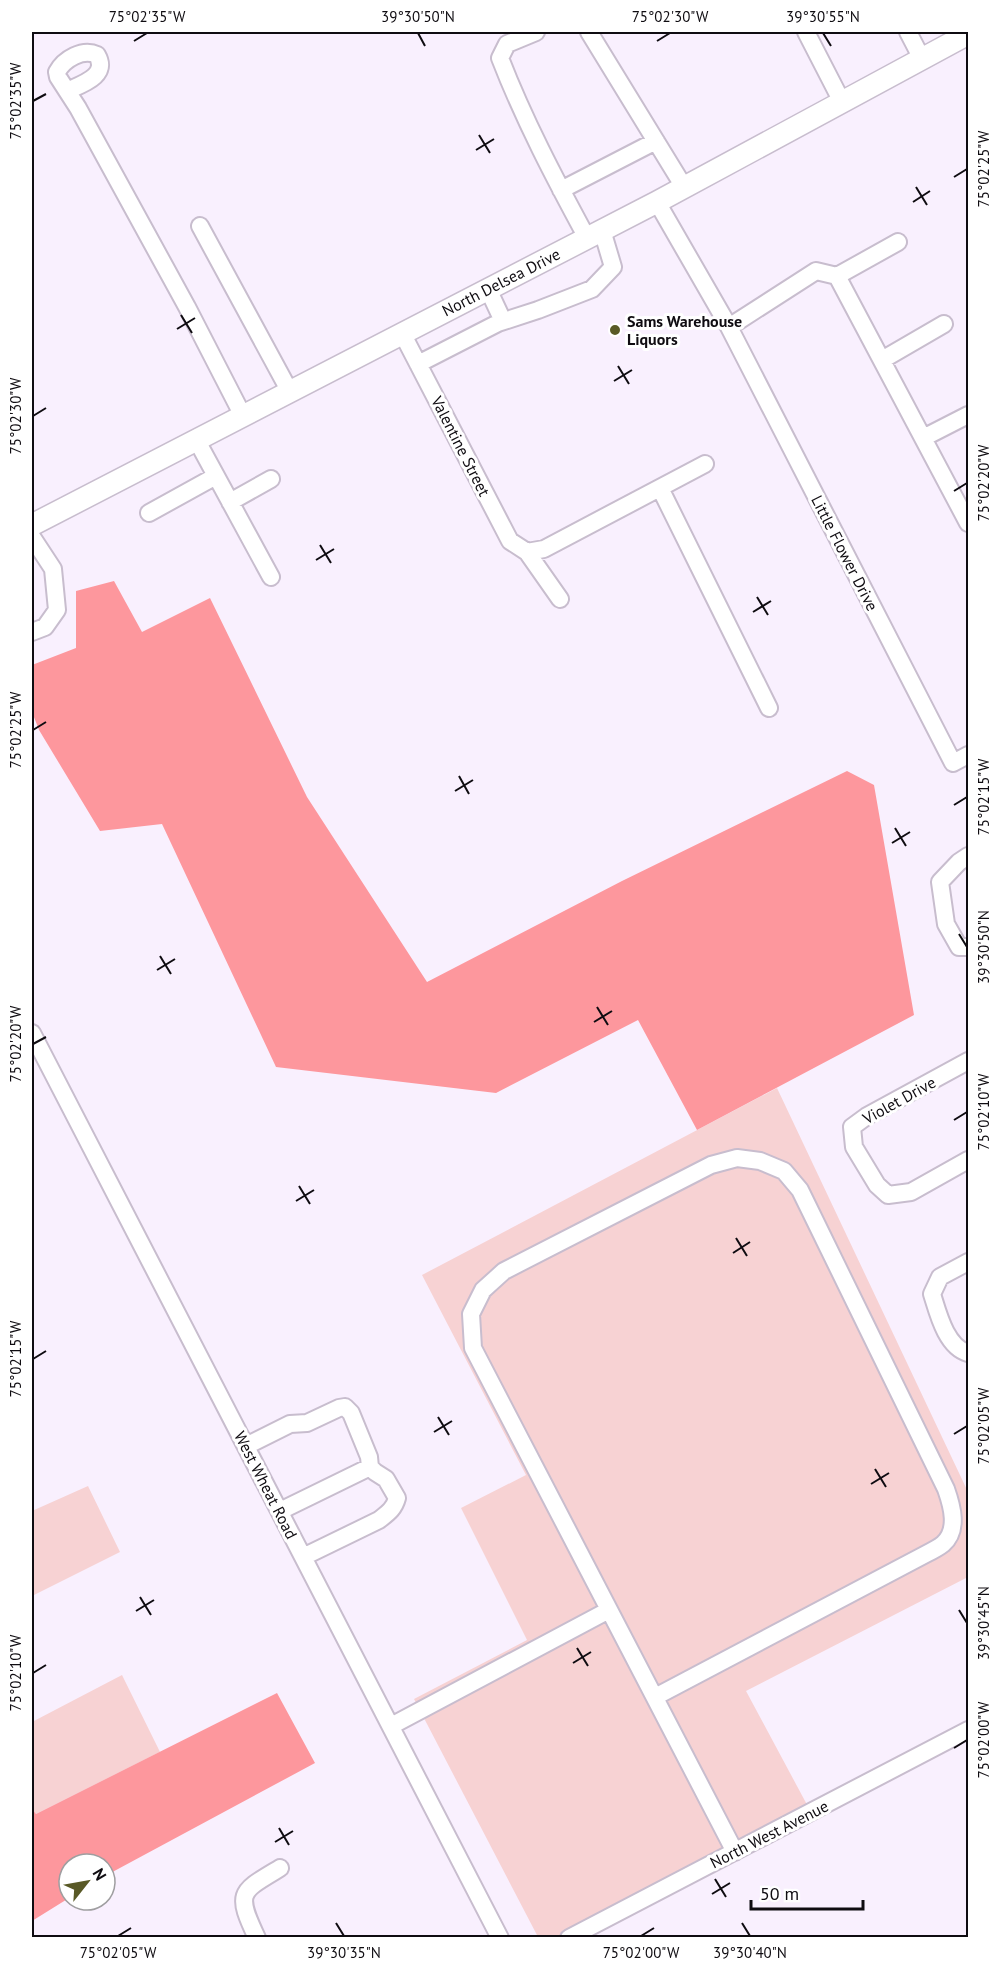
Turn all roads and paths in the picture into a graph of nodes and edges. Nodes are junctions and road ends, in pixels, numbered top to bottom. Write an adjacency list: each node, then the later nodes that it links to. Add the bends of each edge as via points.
1 (536, 32): 11 (street, via 507,44 500,58)
2 (589, 32): 9 (street)
3 (806, 32): 8 (street)
4 (908, 32): 6 (street)
5 (969, 34): 6 (main road, North Delsea Drive)
6 (922, 59): 8 (main road, North Delsea Drive)
7 (68, 91): 26 (street)
8 (842, 102): 10 (main road, North Delsea Drive)
9 (656, 141): 10 (street); 11 (street)
10 (684, 187): 12 (main road, North Delsea Drive)
11 (561, 190): 14 (street)
12 (657, 202): 14 (main road, North Delsea Drive); 20 (street, Little Flower Drive)
13 (200, 226): 24 (street)
14 (594, 234): 17 (main road, North Delsea Drive); 18 (street, via 613,267 592,289)
15 (898, 242): 16 (street)
16 (837, 276): 20 (street, via 816,272); 22 (street)
17 (488, 288): 18 (street); 21 (main road, North Delsea Drive)
18 (503, 321): 23 (street)
19 (944, 324): 22 (street)
20 (729, 327): 43 (street, Little Flower Drive, via 953,763)
21 (402, 333): 23 (street, Valentine Street); 24 (main road, North Delsea Drive)
22 (882, 360): 27 (street)
23 (418, 364): 38 (street, Valentine Street, via 510,541)
24 (290, 392): 26 (main road, North Delsea Drive)
25 (969, 415): 27 (street)
26 (243, 416): 28 (main road, North Delsea Drive)
27 (923, 438): 35 (street)
28 (196, 439): 30 (street); 36 (main road, North Delsea Drive)
29 (705, 464): 32 (street)
30 (216, 476): 33 (street); 34 (street)
31 (271, 479): 33 (street)
32 (660, 488): 38 (street, via 544,549); 42 (street)
33 (230, 502): 39 (street)
34 (149, 513)
35 (968, 519)
36 (32, 525)
37 (32, 537): 41 (street, via 53,569 57,610 45,627)
38 (527, 552): 40 (street, Valentine Street)
39 (271, 577)
40 (560, 599)
41 (32, 632)
42 (769, 708)
43 (969, 754)
44 (969, 856): 45 (street, via 940,882 946,924 959,947)
45 (969, 947)
46 (32, 1033): 51 (street, West Wheat Road)
47 (969, 1061): 48 (street, Violet Drive, via 852,1127 854,1147 877,1185 888,1195 911,1192)
48 (969, 1160)
49 (969, 1262): 50 (street, via 940,1277 932,1294 951,1340)
50 (969, 1353)
51 (246, 1446): 52 (street, via 290,1425 308,1423 345,1407 351,1413); 53 (street, West Wheat Road)
52 (370, 1467): 53 (street); 54 (street, via 393,1488 398,1498 395,1506 379,1520)
53 (280, 1511): 54 (street, West Wheat Road)
54 (303, 1557): 57 (street, West Wheat Road)
55 (609, 1610): 56 (street); 56 (street, via 473,1348 471,1314 483,1290 504,1271 711,1165 737,1158 760,1161 784,1171 800,1190 946,1489 953,1510 952,1527 945,1542 926,1554); 57 (street)
56 (654, 1697): 59 (street)
57 (391, 1726): 62 (street, West Wheat Road)
58 (969, 1730): 59 (street, North West Avenue)
59 (735, 1852): 63 (street, North West Avenue)
60 (280, 1868): 61 (street, via 245,1893 247,1917)
61 (257, 1938)
62 (500, 1938)
63 (569, 1938)

